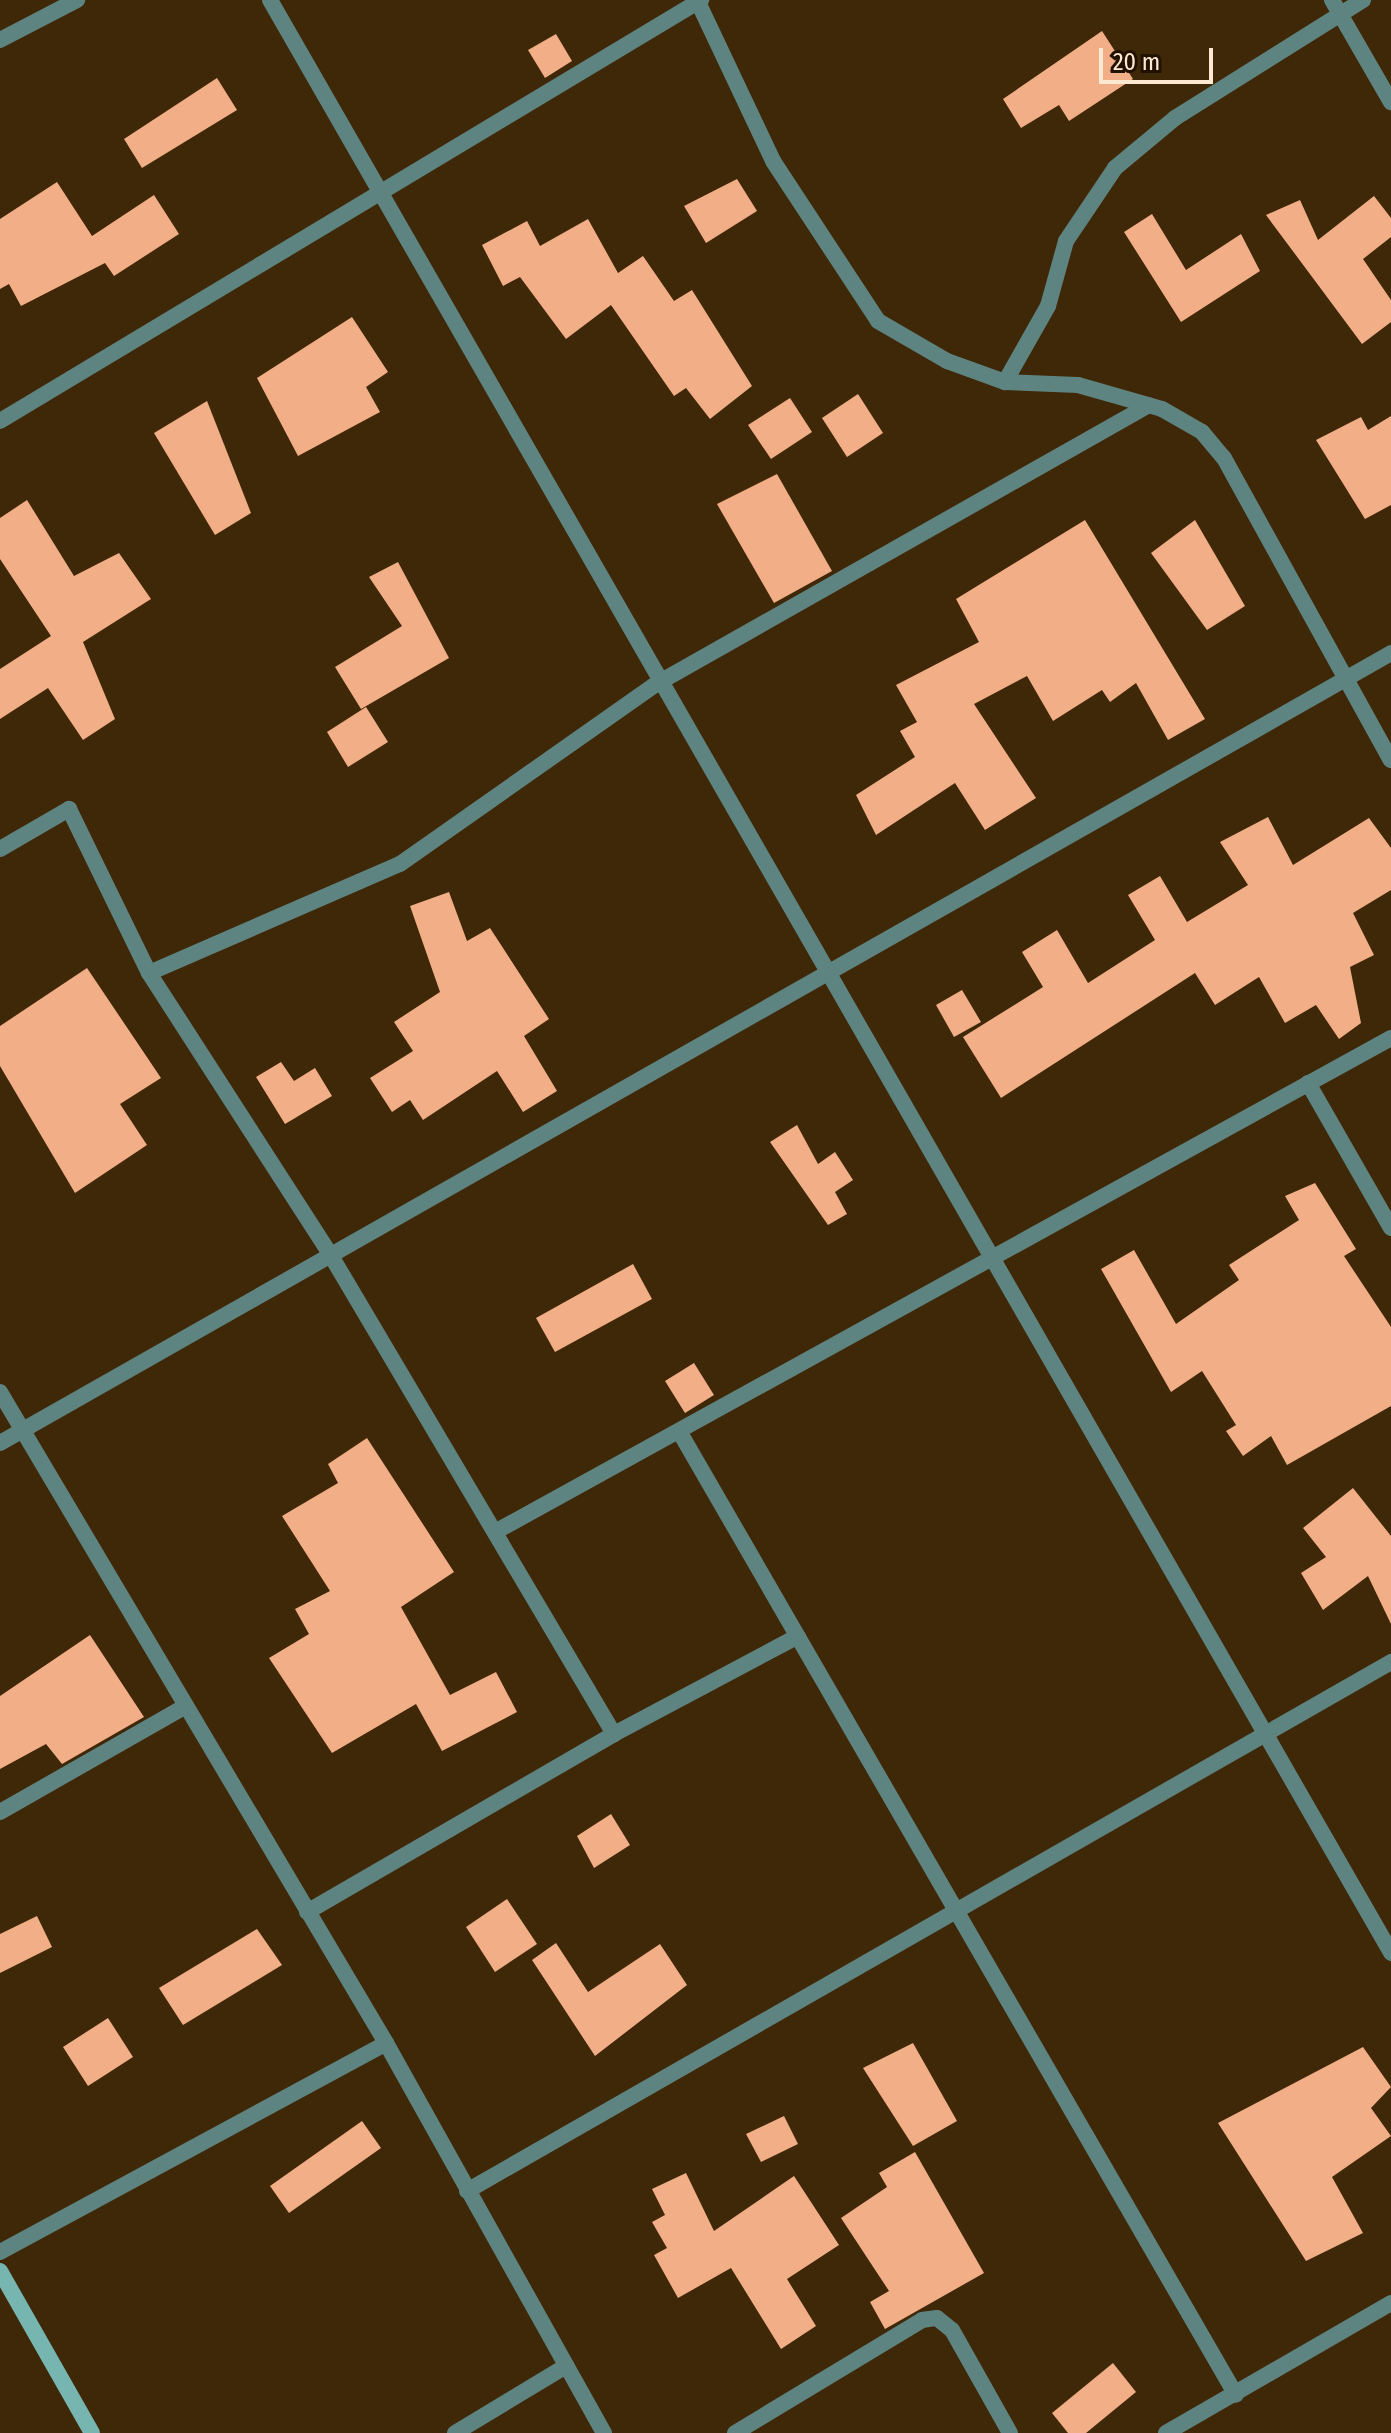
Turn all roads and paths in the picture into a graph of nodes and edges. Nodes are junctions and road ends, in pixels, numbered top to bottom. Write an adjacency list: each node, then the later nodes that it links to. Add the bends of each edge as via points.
1 (77, 0): 6 (street)
2 (270, 0): 8 (street)
3 (1363, 0): 5 (street)
4 (699, 1): 8 (street); 9 (street, via 773,161 878,321 947,361)
5 (1336, 6): 7 (street); 9 (street, via 1175,118 1115,168 1071,231 1048,306)
6 (0, 40)
7 (1391, 102)
8 (377, 194): 11 (street); 14 (street)
9 (1005, 382): 10 (street, via 1078,385)
10 (1149, 405): 13 (street, via 1187,421 1224,458); 14 (street)
11 (0, 421)
12 (1391, 653): 13 (street)
13 (1343, 679): 15 (street); 18 (street)
14 (658, 683): 17 (street, via 400,864); 18 (street)
15 (1391, 760)
16 (0, 849): 17 (street, via 69,809)
17 (149, 973): 22 (street)
18 (828, 977): 22 (street); 23 (street)
19 (1391, 1038): 20 (street)
20 (1308, 1083): 21 (street); 23 (street)
21 (1391, 1228)
22 (330, 1254): 25 (street); 28 (street)
23 (992, 1261): 26 (street); 33 (street)
24 (0, 1392): 25 (street)
25 (22, 1430): 27 (street); 31 (street)
26 (679, 1431): 28 (street); 29 (street)
27 (0, 1443)
28 (495, 1532): 32 (street)
29 (798, 1636): 32 (street); 35 (street)
30 (1391, 1662): 33 (street)
31 (186, 1706): 34 (street); 36 (street)
32 (614, 1734): 36 (street)
33 (1265, 1734): 35 (street); 37 (street)
34 (0, 1812)
35 (957, 1910): 39 (street); 44 (street)
36 (307, 1912): 38 (street)
37 (1391, 1953)
38 (386, 2043): 39 (street); 40 (street)
39 (467, 2191): 43 (street)
40 (0, 2252)
41 (0, 2271): 45 (street)
42 (1391, 2303): 44 (street)
43 (566, 2366): 46 (street); 47 (street)
44 (1236, 2395): 50 (street)
45 (92, 2433)
46 (455, 2433)
47 (604, 2433)
48 (735, 2433): 49 (street, via 922,2320 937,2318 952,2330)
49 (1010, 2433)
50 (1166, 2433)

